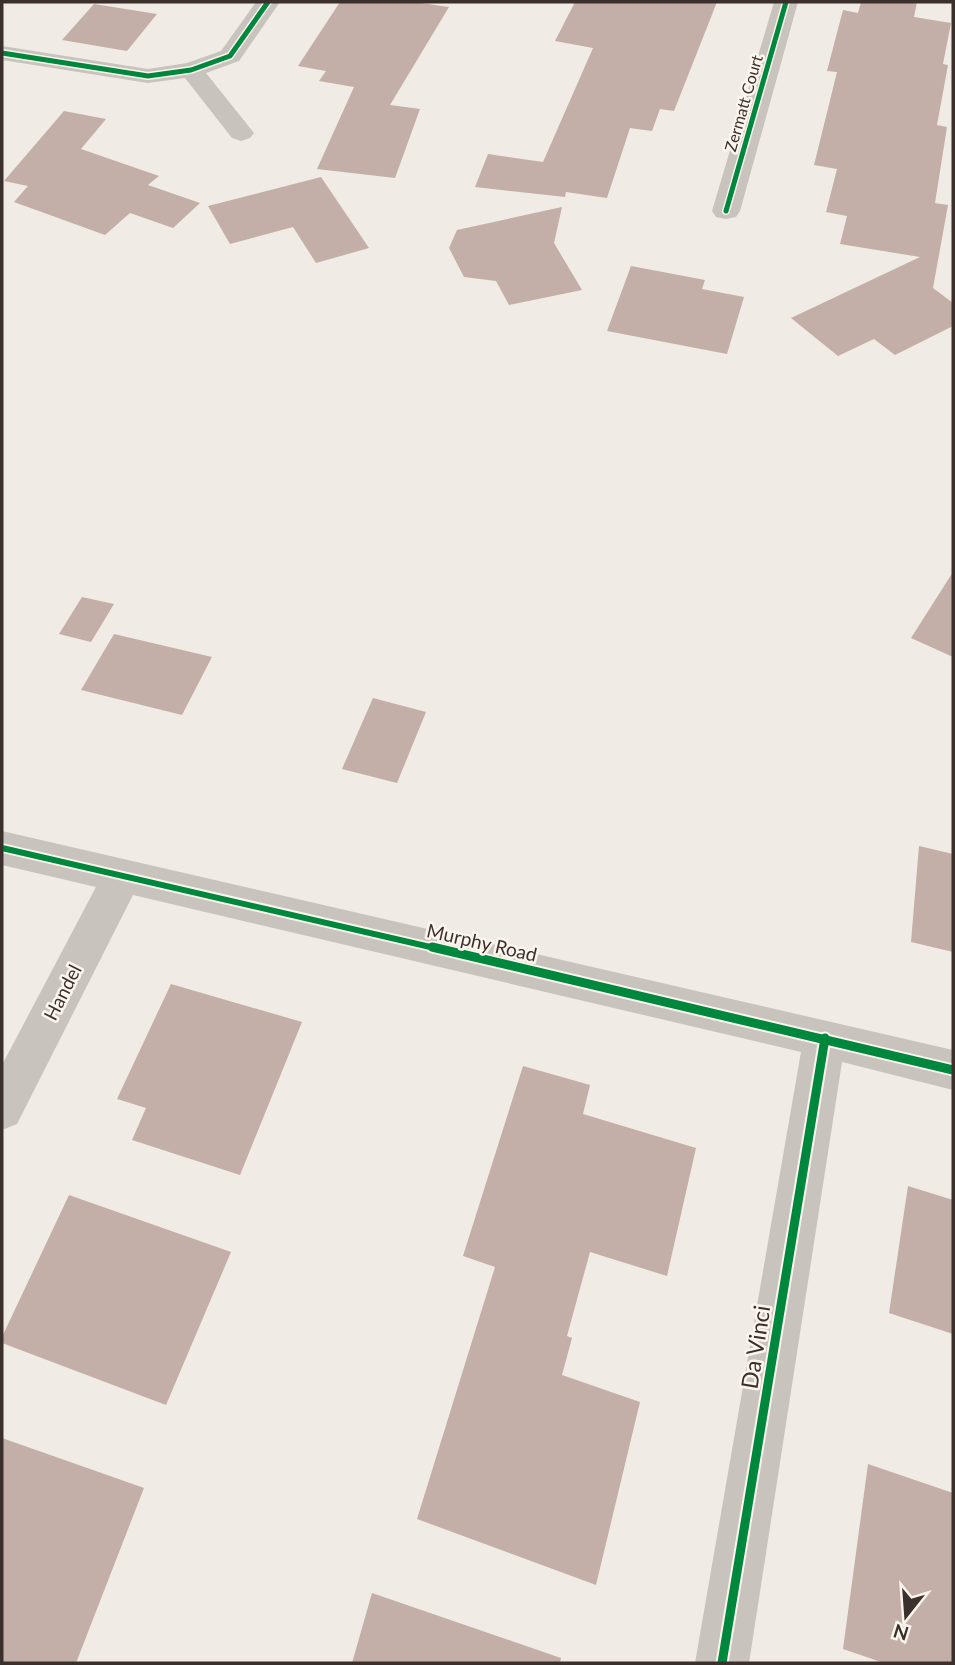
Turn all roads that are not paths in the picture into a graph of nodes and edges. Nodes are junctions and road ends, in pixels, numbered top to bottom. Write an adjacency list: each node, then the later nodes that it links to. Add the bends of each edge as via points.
1 (268, 2): 4 (street, via 230,55)
2 (786, 2): 6 (street, Zermatt Court)
3 (2, 53): 4 (street, via 148,76)
4 (191, 70): 5 (street)
5 (241, 133)
6 (726, 211)
7 (2, 848): 8 (street, Murphy Road)
8 (123, 875): 9 (street, Murphy Road); 11 (street, Handel)
9 (825, 1038): 10 (street, Murphy Road); 12 (street, Da Vinci)
10 (953, 1070)
11 (2, 1109)
12 (722, 1663)

